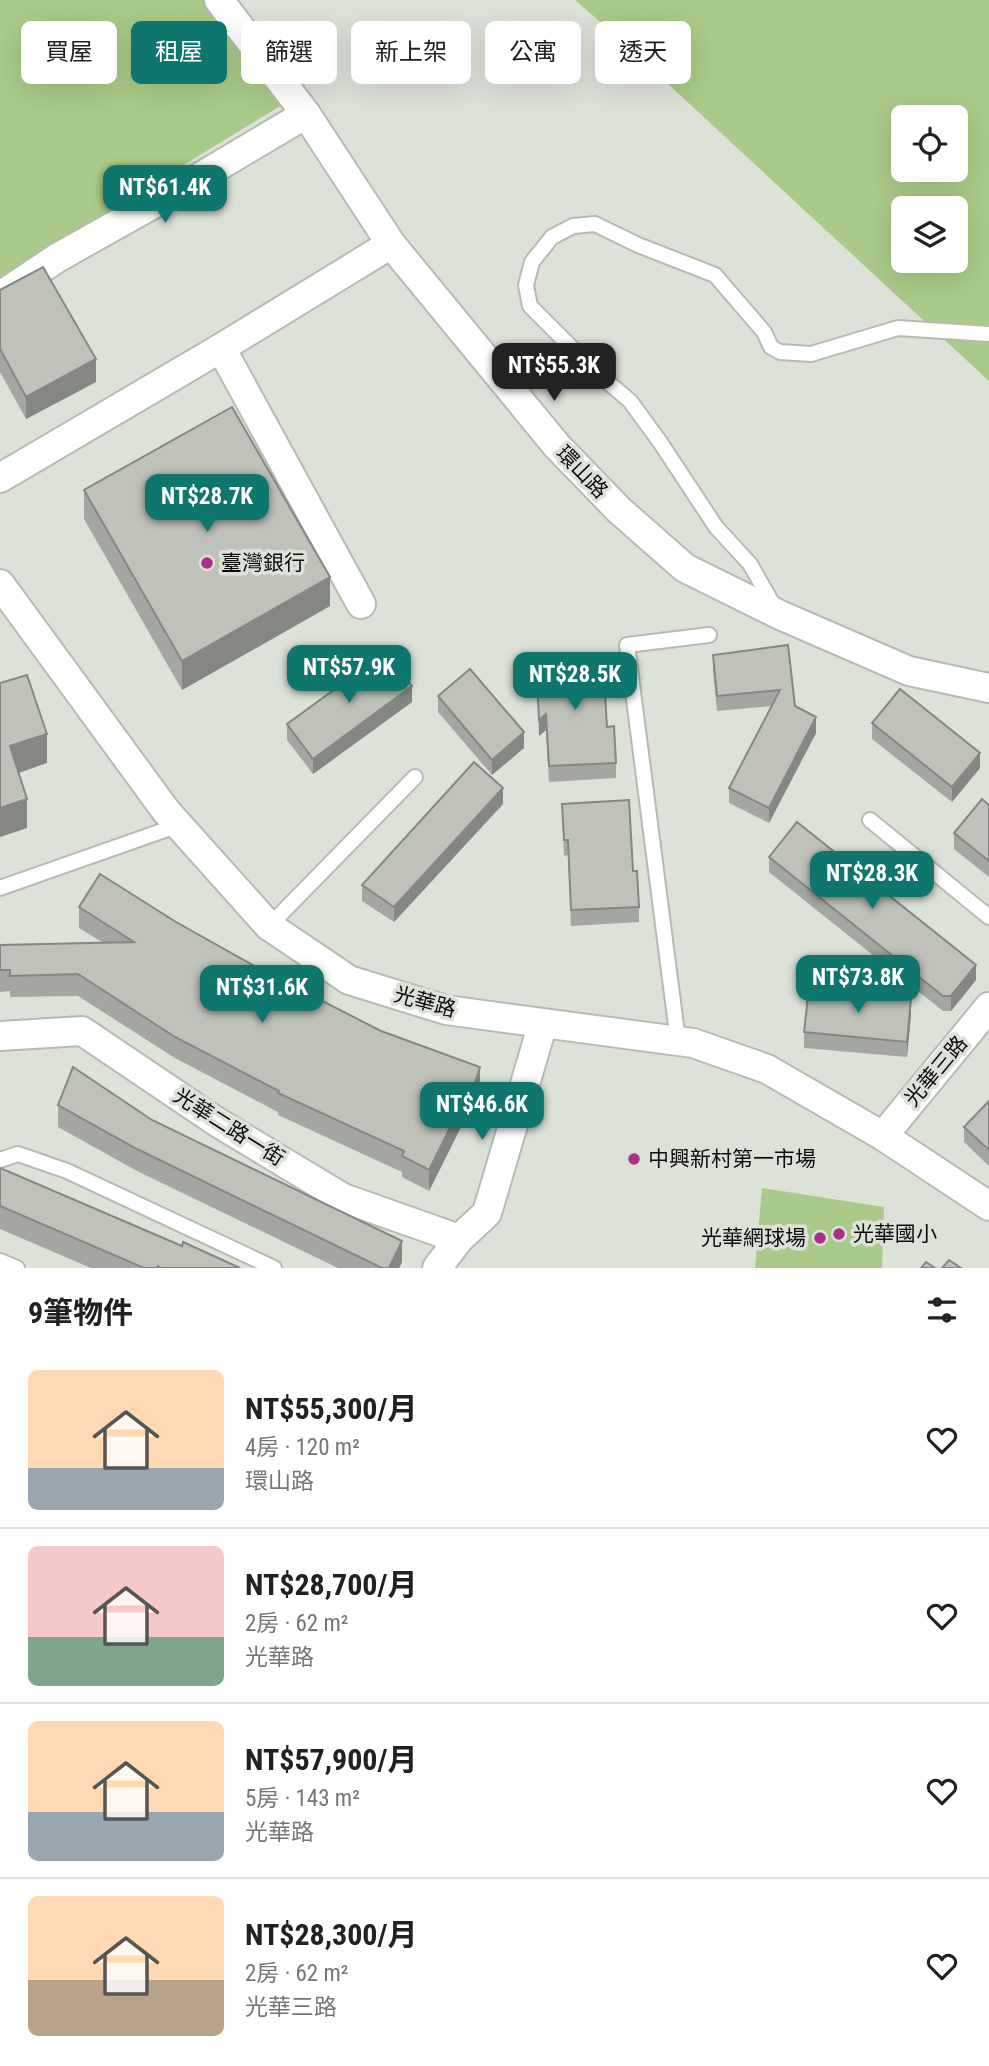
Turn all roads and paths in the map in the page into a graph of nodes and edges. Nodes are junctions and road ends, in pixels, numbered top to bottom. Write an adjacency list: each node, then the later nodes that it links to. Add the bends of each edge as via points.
1 (219, 0): 2 (street, 環山路)
2 (306, 114): 3 (street, 環山路); 4 (street, via 57,258)
3 (391, 244): 6 (street); 10 (street, 環山路, via 557,446 619,510 685,568)
4 (0, 296)
5 (989, 334): 10 (lane, via 898,328 811,354 780,352 771,347 764,332 715,275 596,224 573,226 552,237 532,262 526,285 530,306 630,401 716,527 750,564)
6 (222, 348): 7 (street); 9 (street)
7 (0, 478)
8 (0, 584): 15 (street, 光華路)
9 (360, 604)
10 (780, 615): 12 (street, 環山路, via 909,671)
11 (709, 635): 22 (lane, via 627,645)
12 (989, 688)
13 (415, 777): 18 (lane)
14 (870, 820): 17 (lane)
15 (179, 825): 16 (lane); 18 (street, 光華路)
16 (0, 888)
17 (989, 917)
18 (269, 926): 20 (street, 光華路, via 349,980 446,1010)
19 (989, 1007): 23 (street, 光華三路)
20 (543, 1023): 22 (street, 光華路); 26 (street, via 487,1213)
21 (0, 1036): 26 (street, 光華二路一街, via 82,1031 217,1122 343,1198)
22 (678, 1041): 23 (street, 光華路, via 767,1069)
23 (883, 1136): 25 (street, 光華路)
24 (0, 1160): 29 (lane, via 18,1154 67,1171)
25 (989, 1206)
26 (459, 1239): 30 (street)
27 (0, 1261): 28 (lane)
28 (17, 1268)
29 (274, 1268)
30 (437, 1268)

